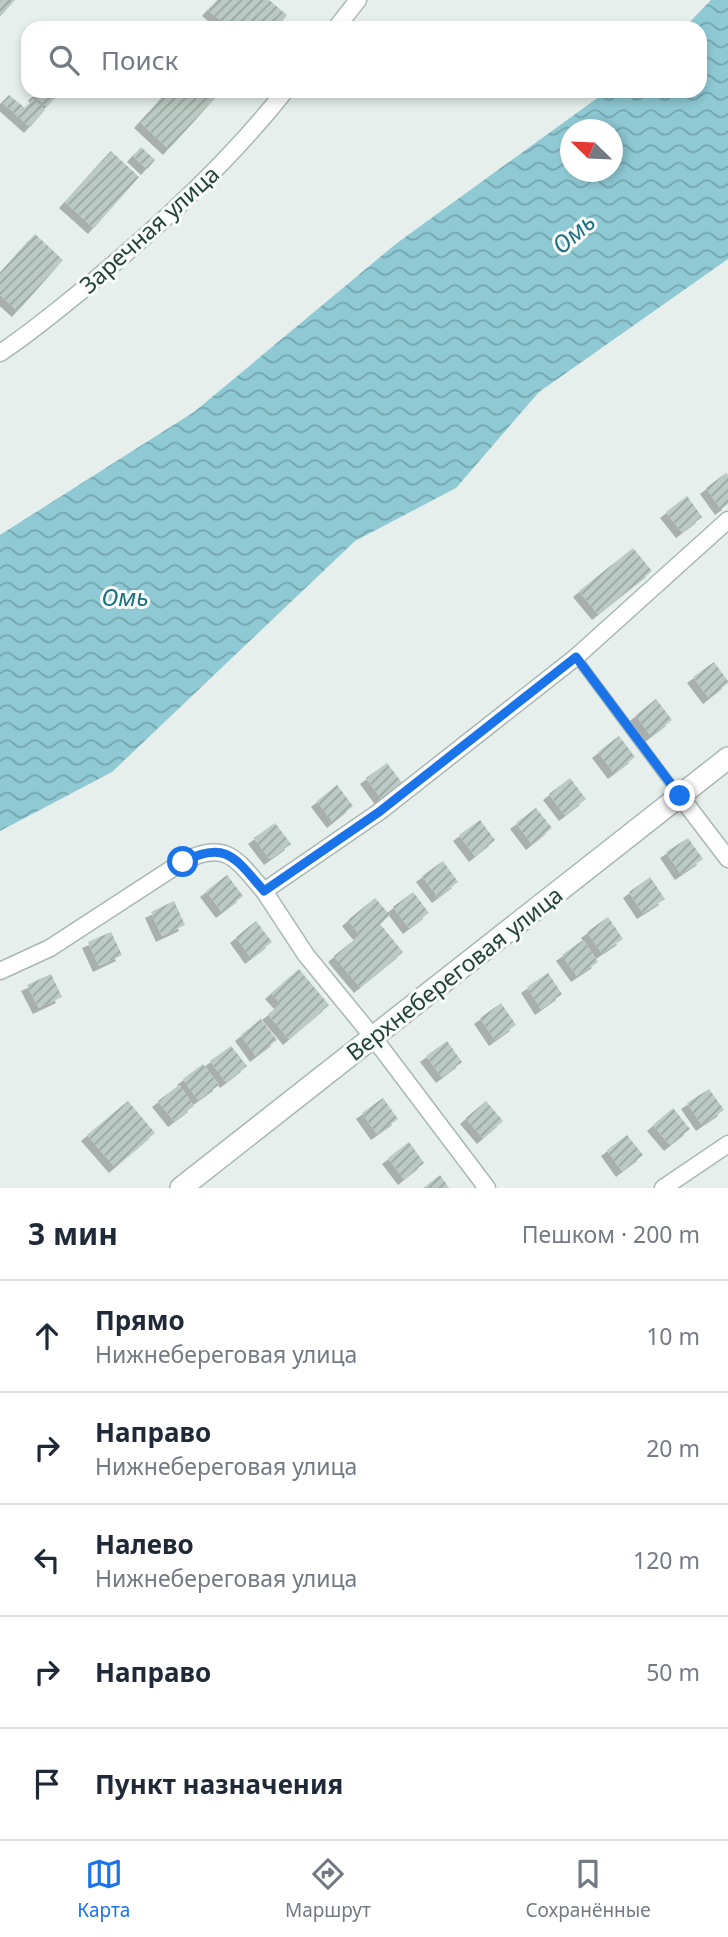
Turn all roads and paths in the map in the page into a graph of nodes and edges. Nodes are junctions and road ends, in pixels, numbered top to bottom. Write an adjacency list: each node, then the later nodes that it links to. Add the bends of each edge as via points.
1 (358, 0): 2 (street)
2 (342, 21)
3 (279, 98): 4 (street, Заречная улица, via 194,191 111,266)
4 (0, 353)
5 (728, 520): 6 (street)
6 (576, 657): 8 (lane); 10 (street, via 379,812)
7 (728, 758): 8 (street, Верхнебереговая улица)
8 (680, 796): 9 (street); 12 (street, Верхнебереговая улица)
9 (728, 859)
10 (264, 891): 11 (street, via 235,858 217,851 199,853 50,948); 12 (street, via 306,955)
11 (0, 971)
12 (373, 1037): 14 (street, Верхнебереговая улица); 15 (street)
13 (728, 1144): 16 (street)
14 (181, 1188)
15 (487, 1188)
16 (663, 1188)

